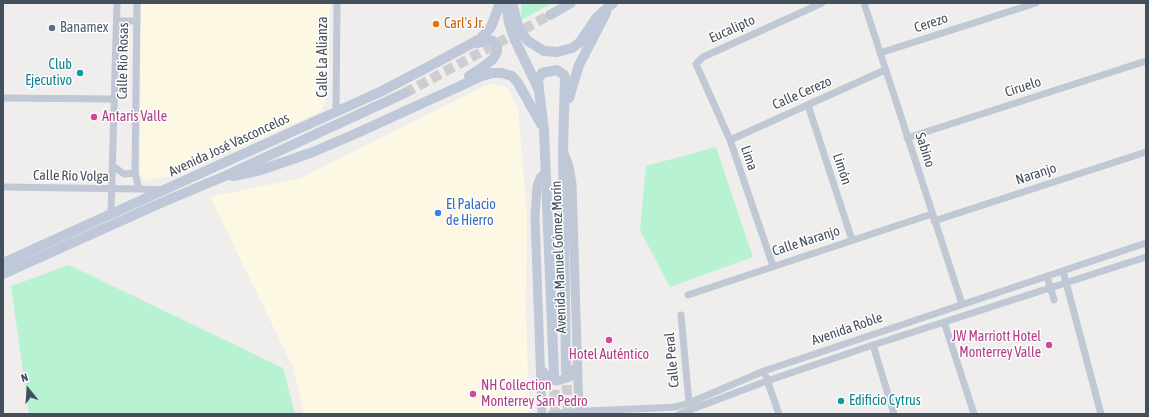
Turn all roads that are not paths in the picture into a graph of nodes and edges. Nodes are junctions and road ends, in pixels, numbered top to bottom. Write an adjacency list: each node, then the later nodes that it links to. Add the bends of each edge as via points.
1 (117, 3): 13 (street, Calle Río Rosas)
2 (137, 3): 14 (street, Calle Río Rosas)
3 (337, 3): 26 (street, Calle La Alianza)
4 (500, 3): 15 (main road, via 487,32)
5 (506, 3): 20 (main road, Avenida Manuel Gómez Morín, via 514,38)
6 (512, 3): 11 (main road, via 516,21 524,36 534,46 550,52 565,50 579,43 597,17)
7 (571, 3): 12 (main road)
8 (822, 3): 17 (street, Eucalipto)
9 (864, 3): 16 (street, Sabino)
10 (1036, 3): 16 (street, Cerezo)
11 (612, 5): 27 (main road, via 579,65)
12 (550, 15)
13 (117, 21): 14 (street); 24 (street, Calle Río Rosas)
14 (137, 21): 34 (street, Calle Río Rosas)
15 (464, 48): 22 (main road, via 491,40 496,44 497,52 483,67); 26 (main road, Avenida José Vasconcelos)
16 (880, 52): 19 (street, Sabino)
17 (697, 61): 30 (street, Lima, via 697,68)
18 (1146, 61): 29 (street, Ciruelo)
19 (885, 70): 25 (street, Calle Cerezo); 29 (street, Sabino)
20 (539, 90): 27 (main road, via 538,80 542,73 552,70 561,72 565,78); 28 (main road, Avenida Manuel Gómez Morín)
21 (405, 93): 36 (main road, Avenida José Vasconcelos)
22 (436, 96): 28 (main road, via 492,73 508,75 518,83); 36 (main road, via 313,152 261,170)
23 (3, 98): 24 (street)
24 (114, 99): 33 (street, Calle Río Rosas)
25 (808, 105): 30 (street, Calle Cerezo); 43 (street, Limón)
26 (336, 111): 40 (main road, Avenida José Vasconcelos)
27 (565, 116): 31 (main road)
28 (544, 130): 35 (main road, Avenida Manuel Gómez Morín)
29 (908, 138): 42 (street, Sabino)
30 (730, 140): 47 (street, Lima)
31 (563, 151): 59 (street, Avenida Manuel Gómez Morín, via 572,184); 61 (main road, Avenida Manuel Gómez Morín)
32 (1146, 152): 42 (street, Naranjo)
33 (113, 166): 34 (street, via 124,174); 38 (street, Calle Río Rosas)
34 (135, 173): 39 (street, Calle Río Rosas)
35 (545, 173): 60 (street, Avenida Manuel Gómez Morín, via 539,181 536,202); 63 (main road, Avenida Manuel Gómez Morín)
36 (225, 176): 49 (main road, Avenida José Vasconcelos)
37 (3, 188): 38 (street, Calle Río Volga)
38 (112, 189): 39 (street, Calle Río Volga); 41 (street, Calle Río Rosas)
39 (139, 189): 40 (street)
40 (164, 190): 41 (main road, Avenida José Vasconcelos)
41 (111, 213): 46 (main road, Avenida José Vasconcelos)
42 (933, 217): 43 (street, Calle Naranjo); 55 (street, Sabino)
43 (852, 240): 47 (street, Calle Naranjo)
44 (1146, 243): 48 (street, Avenida Roble)
45 (1146, 257): 51 (street, Avenida Roble)
46 (3, 263)
47 (773, 266): 53 (street, Calle Naranjo)
48 (1064, 271): 50 (street, Avenida Roble); 51 (street)
49 (3, 274)
50 (1047, 276): 52 (street); 55 (street, Avenida Roble)
51 (1067, 282): 52 (street, Avenida Roble); 73 (street)
52 (1051, 288): 54 (street); 57 (street, Avenida Roble)
53 (688, 295)
54 (1054, 300)
55 (962, 304): 62 (street, Avenida Roble)
56 (681, 315): 65 (street, Calle Peral)
57 (944, 322): 58 (street, Avenida Roble); 72 (street)
58 (873, 345): 64 (street, Avenida Roble); 71 (street)
59 (576, 366): 60 (street, via 570,377 558,381 549,378); 66 (street, Avenida Manuel Gómez Morín)
60 (540, 368): 67 (street, Avenida Manuel Gómez Morín)
61 (566, 370)
62 (764, 371): 64 (street); 65 (street, Avenida Roble)
63 (554, 375)
64 (768, 380): 69 (street, Avenida Roble); 70 (street)
65 (689, 403): 66 (street, Avenida Roble, via 675,407)
66 (579, 413): 68 (street, Avenida Roble)
67 (542, 414)
68 (552, 414)
69 (678, 414)
70 (779, 414)
71 (894, 414)
72 (974, 414)
73 (1101, 414)

